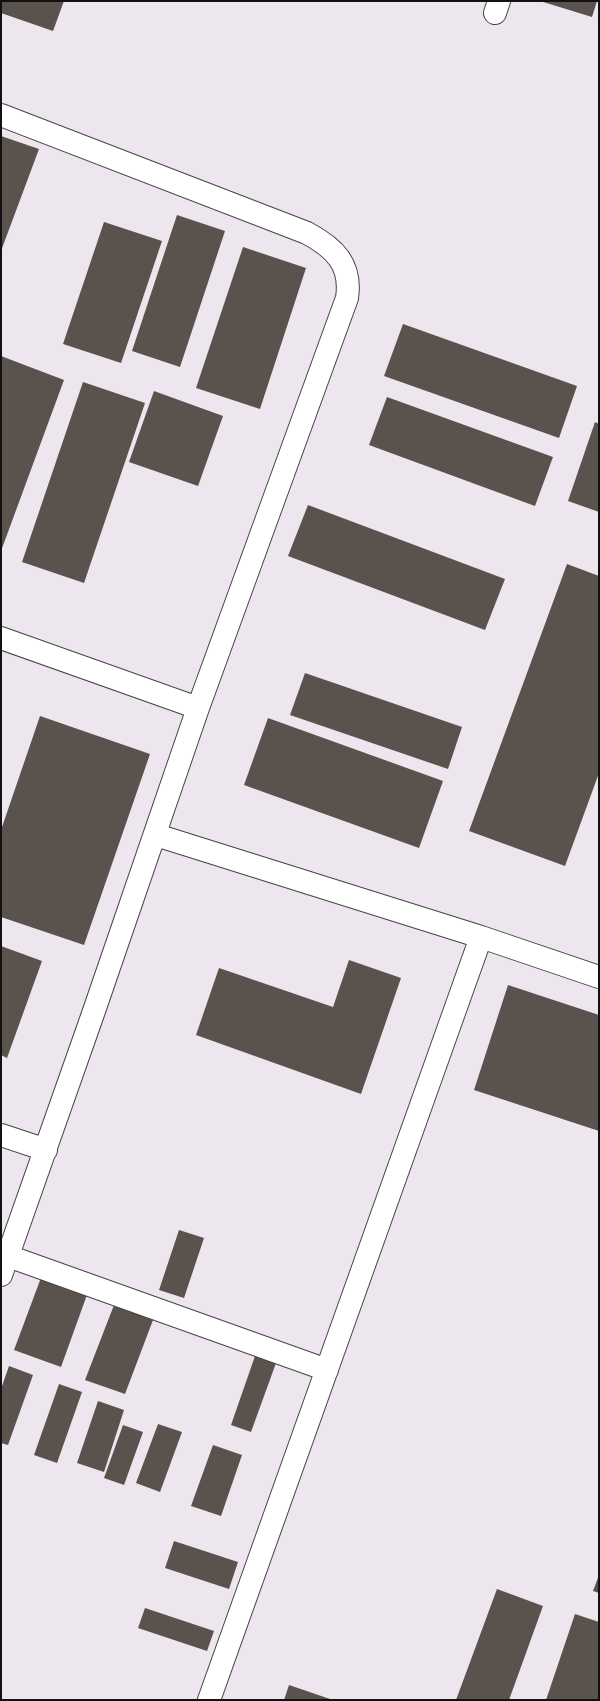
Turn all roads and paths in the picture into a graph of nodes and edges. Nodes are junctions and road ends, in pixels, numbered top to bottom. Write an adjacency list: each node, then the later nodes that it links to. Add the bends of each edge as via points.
1 (1, 115): 3 (street, via 307,233 322,241 340,259 345,268 349,286 346,298)
2 (1, 638): 3 (street)
3 (198, 708): 4 (street)
4 (156, 835): 5 (street); 8 (street)
5 (481, 937): 6 (street); 10 (street)
6 (599, 977)
7 (1, 1135): 8 (street)
8 (46, 1150): 9 (street)
9 (4, 1265): 10 (street)
10 (327, 1370): 11 (street)
11 (209, 1700)

